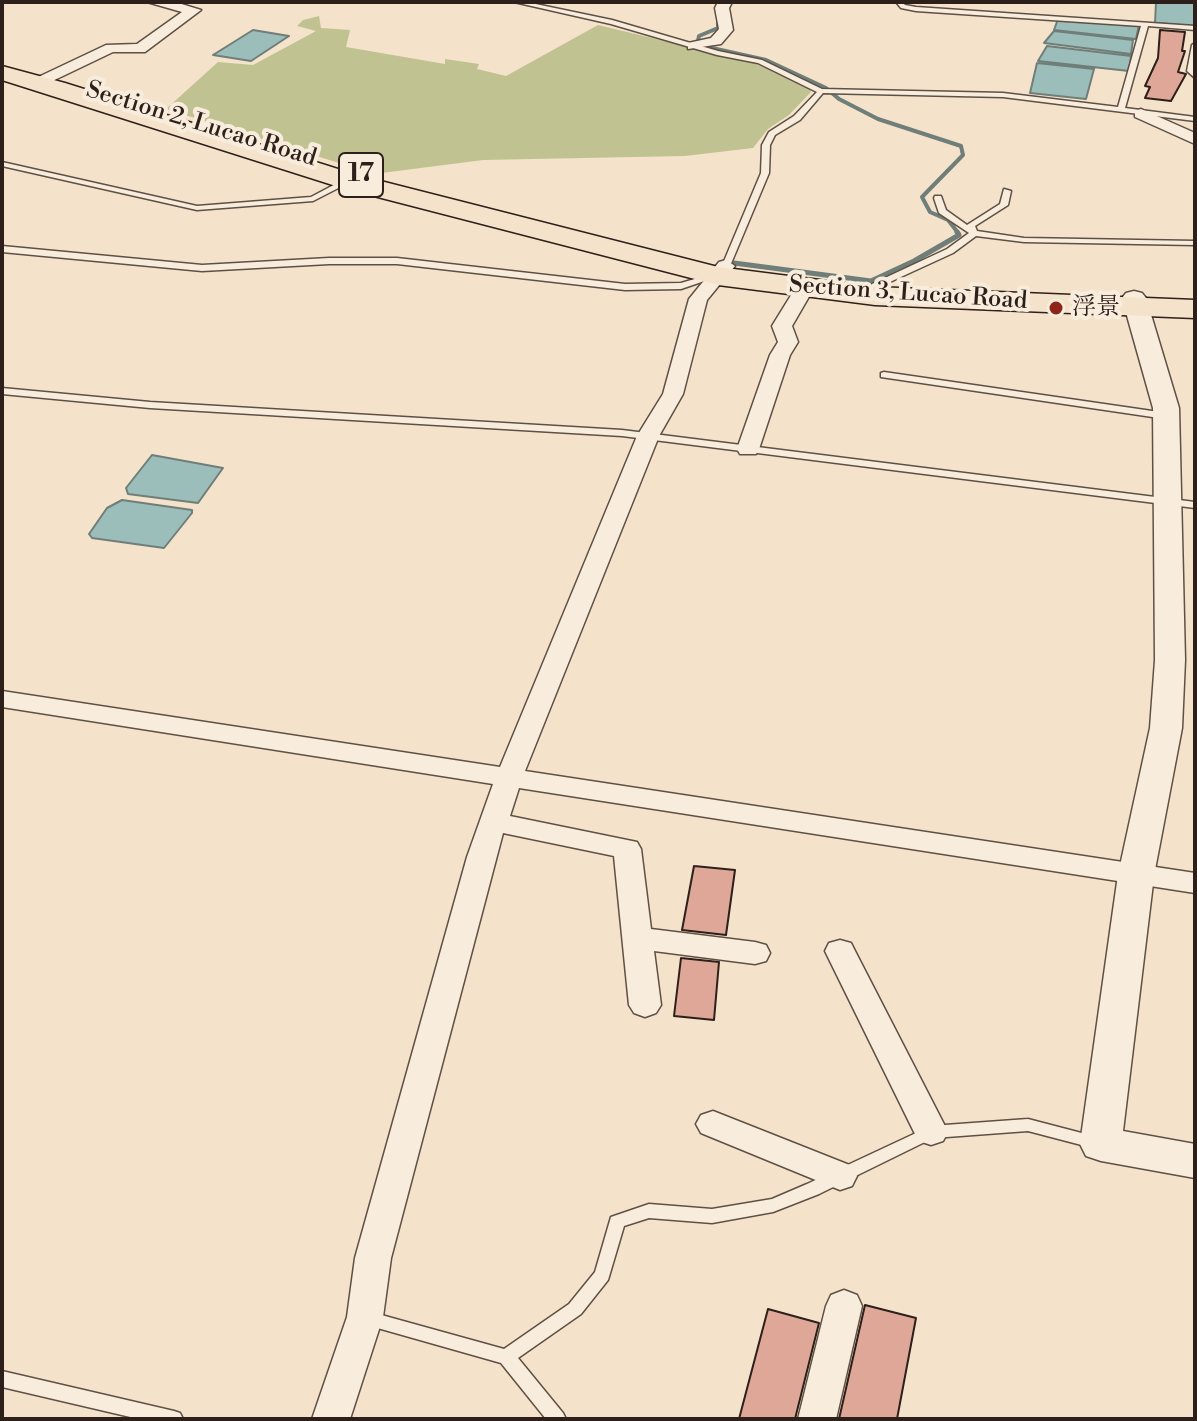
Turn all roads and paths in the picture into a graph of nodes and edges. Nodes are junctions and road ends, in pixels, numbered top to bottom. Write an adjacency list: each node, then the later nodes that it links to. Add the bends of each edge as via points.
1 (154, 2): 12 (street, via 194,10 140,49 111,48)
2 (517, 2): 8 (lane)
3 (725, 2): 8 (street, via 726,30 716,41)
4 (899, 2): 5 (lane, via 916,9)
5 (1145, 24): 6 (lane); 14 (lane)
6 (1195, 28)
7 (1195, 45): 11 (lane, via 1190,71)
8 (693, 46): 13 (lane, via 760,61)
9 (2, 65): 12 (main road, Section 2, Lucao Road / 17)
10 (2, 73): 12 (main road, Section 2, Lucao Road / 17)
11 (1195, 76)
12 (42, 80): 19 (main road, Section 2, Lucao Road / 17); 26 (main road, Section 2, Lucao Road / 17, via 363,175)
13 (821, 91): 14 (lane, via 1003,95); 26 (lane, via 797,118 772,134 765,173)
14 (1121, 109): 15 (lane)
15 (1141, 114): 16 (lane); 17 (street)
16 (1195, 119)
17 (1195, 139)
18 (2, 164): 19 (lane, via 212,209 313,199)
19 (348, 181): 26 (main road, Section 2, Lucao Road / 17)
20 (1007, 191): 22 (lane, via 1004,205 971,225)
21 (938, 198): 22 (lane, via 942,211)
22 (974, 233): 23 (lane, via 1024,240); 28 (lane)
23 (1195, 243)
24 (6, 249): 25 (lane); 26 (lane, via 202,268 397,261 625,287 681,286)
25 (2, 258)
26 (722, 271): 27 (main road, Section 3, Lucao Road / 17); 28 (main road, Section 3, Lucao Road / 17); 35 (street, via 698,299 673,394)
27 (805, 288): 28 (main road, Section 3, Lucao Road / 17); 36 (street, via 782,326 788,342)
28 (875, 291): 30 (main road, Section 3, Lucao Road / 17)
29 (1195, 300): 30 (main road, Section 3, Lucao Road / 17)
30 (1136, 303): 31 (main road, Section 3, Lucao Road / 17); 34 (street)
31 (1195, 309)
32 (884, 375): 34 (lane)
33 (2, 391): 35 (lane)
34 (1166, 416): 37 (street)
35 (648, 436): 36 (lane); 39 (street)
36 (748, 449): 37 (lane)
37 (1182, 504): 41 (street, via 1166,728)
38 (2, 699): 39 (street)
39 (509, 778): 40 (street); 41 (street)
40 (494, 822): 43 (street, via 627,849); 53 (street, via 373,1258)
41 (1136, 875): 42 (street); 49 (street)
42 (1195, 883)
43 (638, 938): 45 (street); 46 (street)
44 (840, 951): 48 (street)
45 (755, 953)
46 (645, 1005)
47 (713, 1124): 51 (street)
48 (931, 1132): 49 (lane, via 1028,1125); 51 (lane)
49 (1101, 1144): 50 (street)
50 (1195, 1161)
51 (840, 1176): 54 (lane, via 773,1205 712,1216 649,1211 617,1222 602,1275 575,1309)
52 (844, 1306): 59 (street)
53 (365, 1317): 54 (lane); 57 (street)
54 (506, 1357): 58 (lane)
55 (2, 1379): 56 (lane)
56 (174, 1419)
57 (331, 1419)
58 (557, 1419)
59 (817, 1419)

